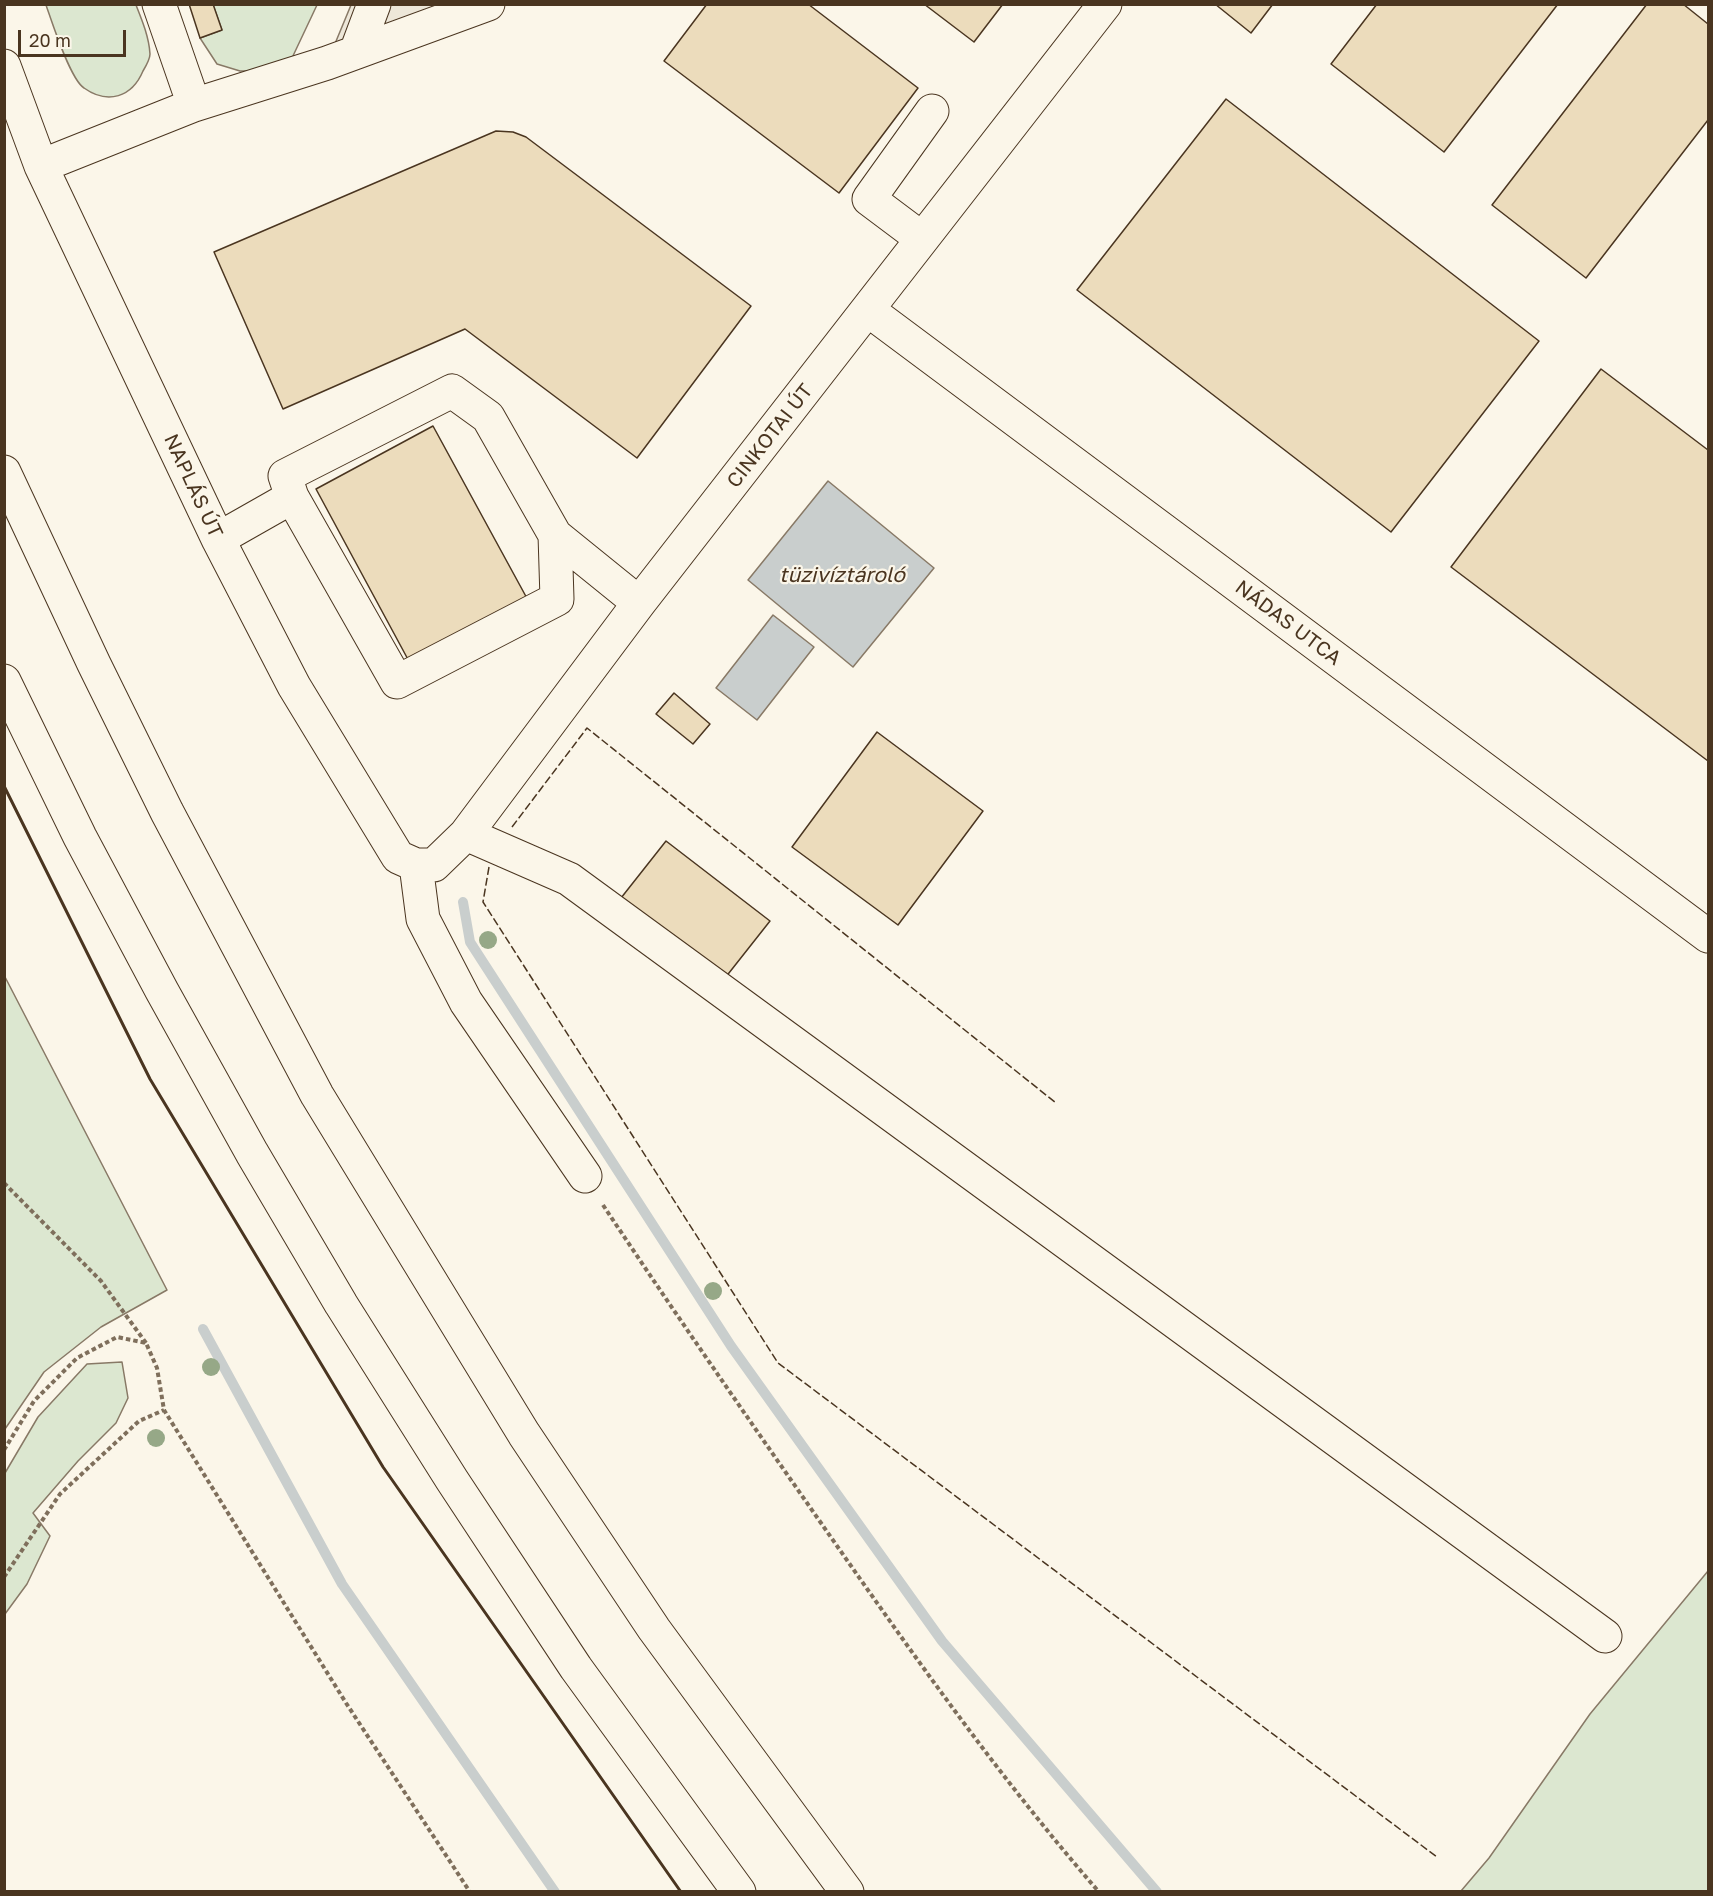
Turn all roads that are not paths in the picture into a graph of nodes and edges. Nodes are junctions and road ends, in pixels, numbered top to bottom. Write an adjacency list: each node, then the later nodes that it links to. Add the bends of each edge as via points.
1 (159, 4): 9 (main road)
2 (375, 4): 7 (main road)
3 (488, 4): 5 (main road)
4 (1105, 4): 12 (main road, CINKOTAI ÚT)
5 (454, 11): 6 (main road)
6 (413, 19): 7 (main road)
7 (356, 52): 9 (main road)
8 (4, 66): 11 (main road, NAPLÁS ÚT)
9 (194, 105): 11 (main road)
10 (932, 111): 12 (main road, via 869,199)
11 (41, 166): 17 (main road, NAPLÁS ÚT)
12 (921, 238): 13 (main road, CINKOTAI ÚT)
13 (868, 310): 18 (main road, CINKOTAI ÚT); 22 (main road, NÁDAS UTCA)
14 (4, 472): 26 (main road, via 167,812 316,1095 524,1434 654,1629)
15 (292, 497): 16 (main road, via 285,476 452,391 488,417); 16 (main road, via 397,682 557,599); 17 (main road)
16 (555, 535): 18 (main road)
17 (218, 539): 21 (main road, NAPLÁS ÚT, via 300,696 398,857)
18 (639, 603): 20 (main road, CINKOTAI ÚT)
19 (4, 681): 25 (main road, via 80,837 162,991 340,1304 576,1668)
20 (466, 834): 21 (main road, CINKOTAI ÚT); 24 (main road, via 569,879)
21 (425, 865): 23 (main road, via 423,919 466,1002)
22 (1708, 936)
23 (585, 1176)
24 (1605, 1636)
25 (739, 1892)
26 (847, 1892)

